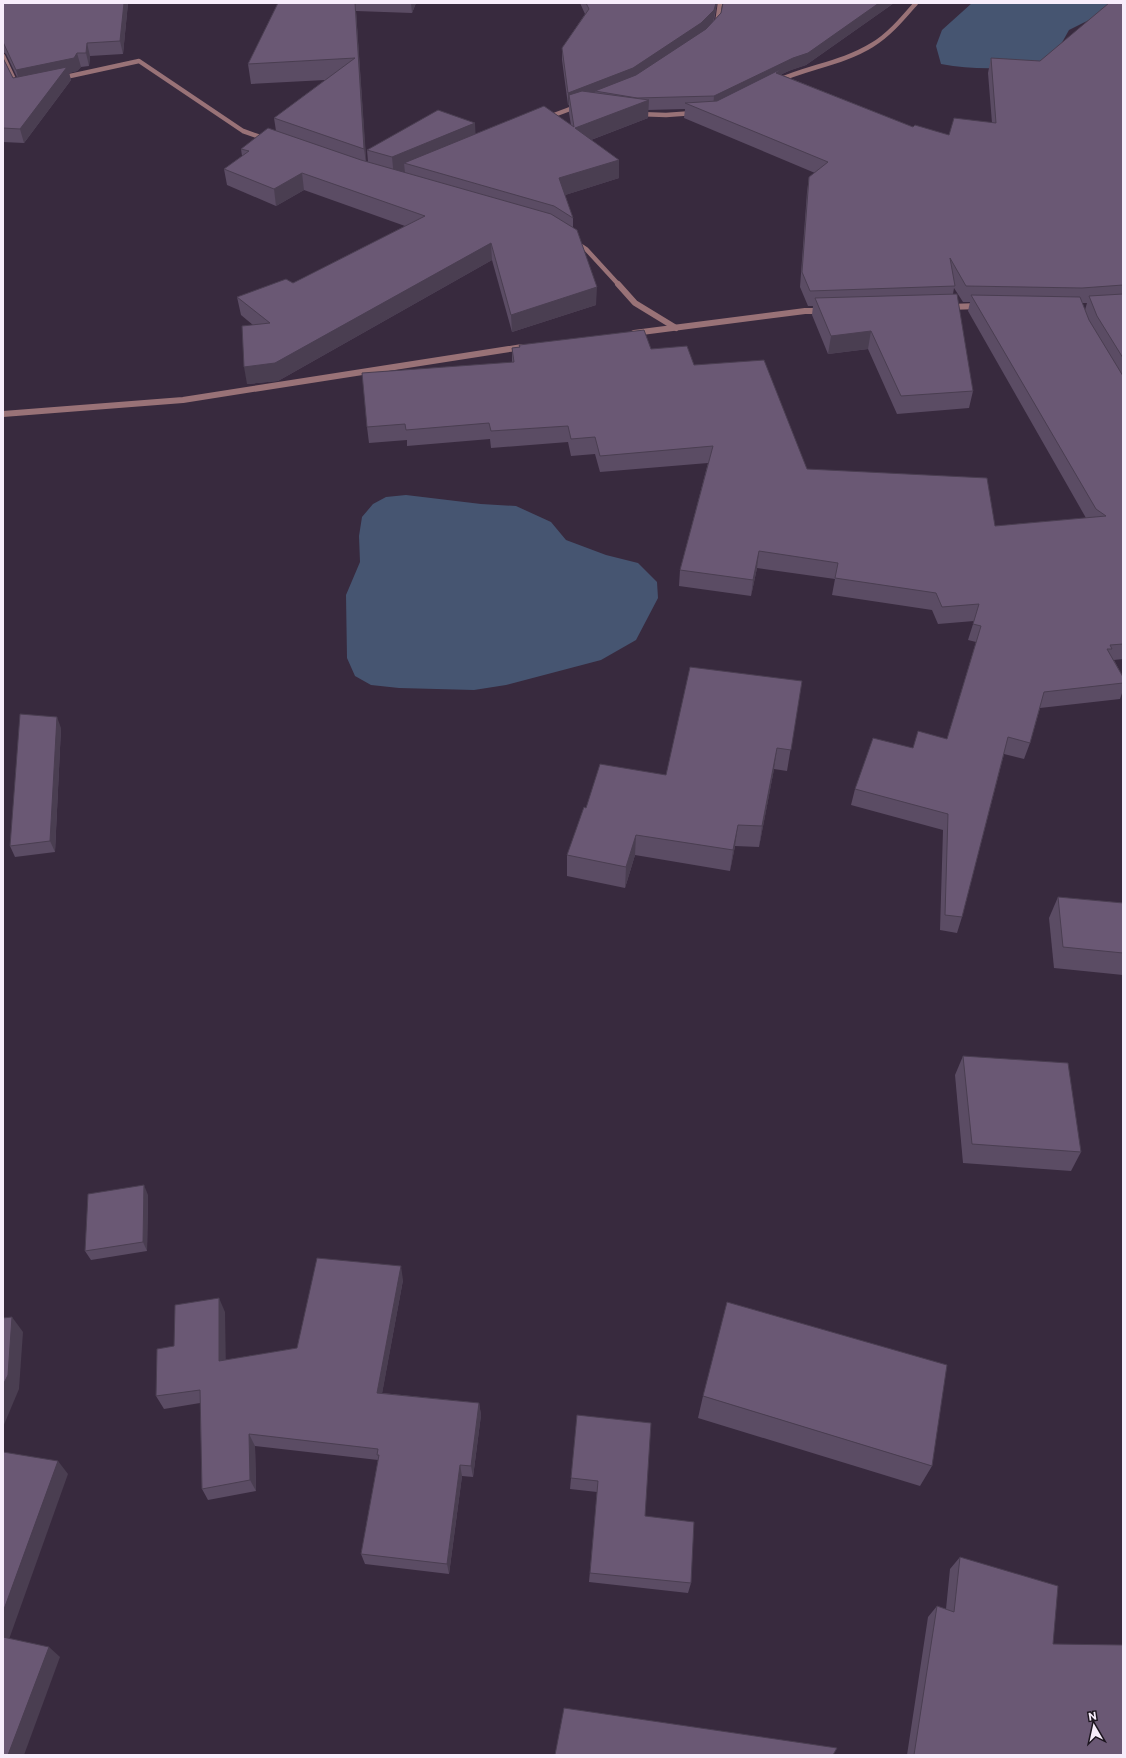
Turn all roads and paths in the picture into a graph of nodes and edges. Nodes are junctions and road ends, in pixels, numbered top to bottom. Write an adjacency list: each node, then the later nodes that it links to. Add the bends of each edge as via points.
1 (720, 3): 3 (street, via 717,24)
2 (916, 3): 6 (street, via 872,45 837,60 793,73)
3 (712, 28)
4 (3, 56): 7 (street, via 18,88)
5 (56, 79): 12 (street, via 139,61 243,131)
6 (773, 83)
7 (25, 86)
8 (582, 105): 11 (street)
9 (698, 113): 10 (street)
10 (636, 114)
11 (539, 121)
12 (271, 141)
13 (566, 236): 17 (street, via 586,248 635,303)
14 (986, 306): 15 (street)
15 (939, 307)
16 (829, 310): 17 (street)
17 (676, 328): 18 (street)
18 (629, 334)
19 (527, 346): 20 (street, via 183,400)
20 (3, 414)

